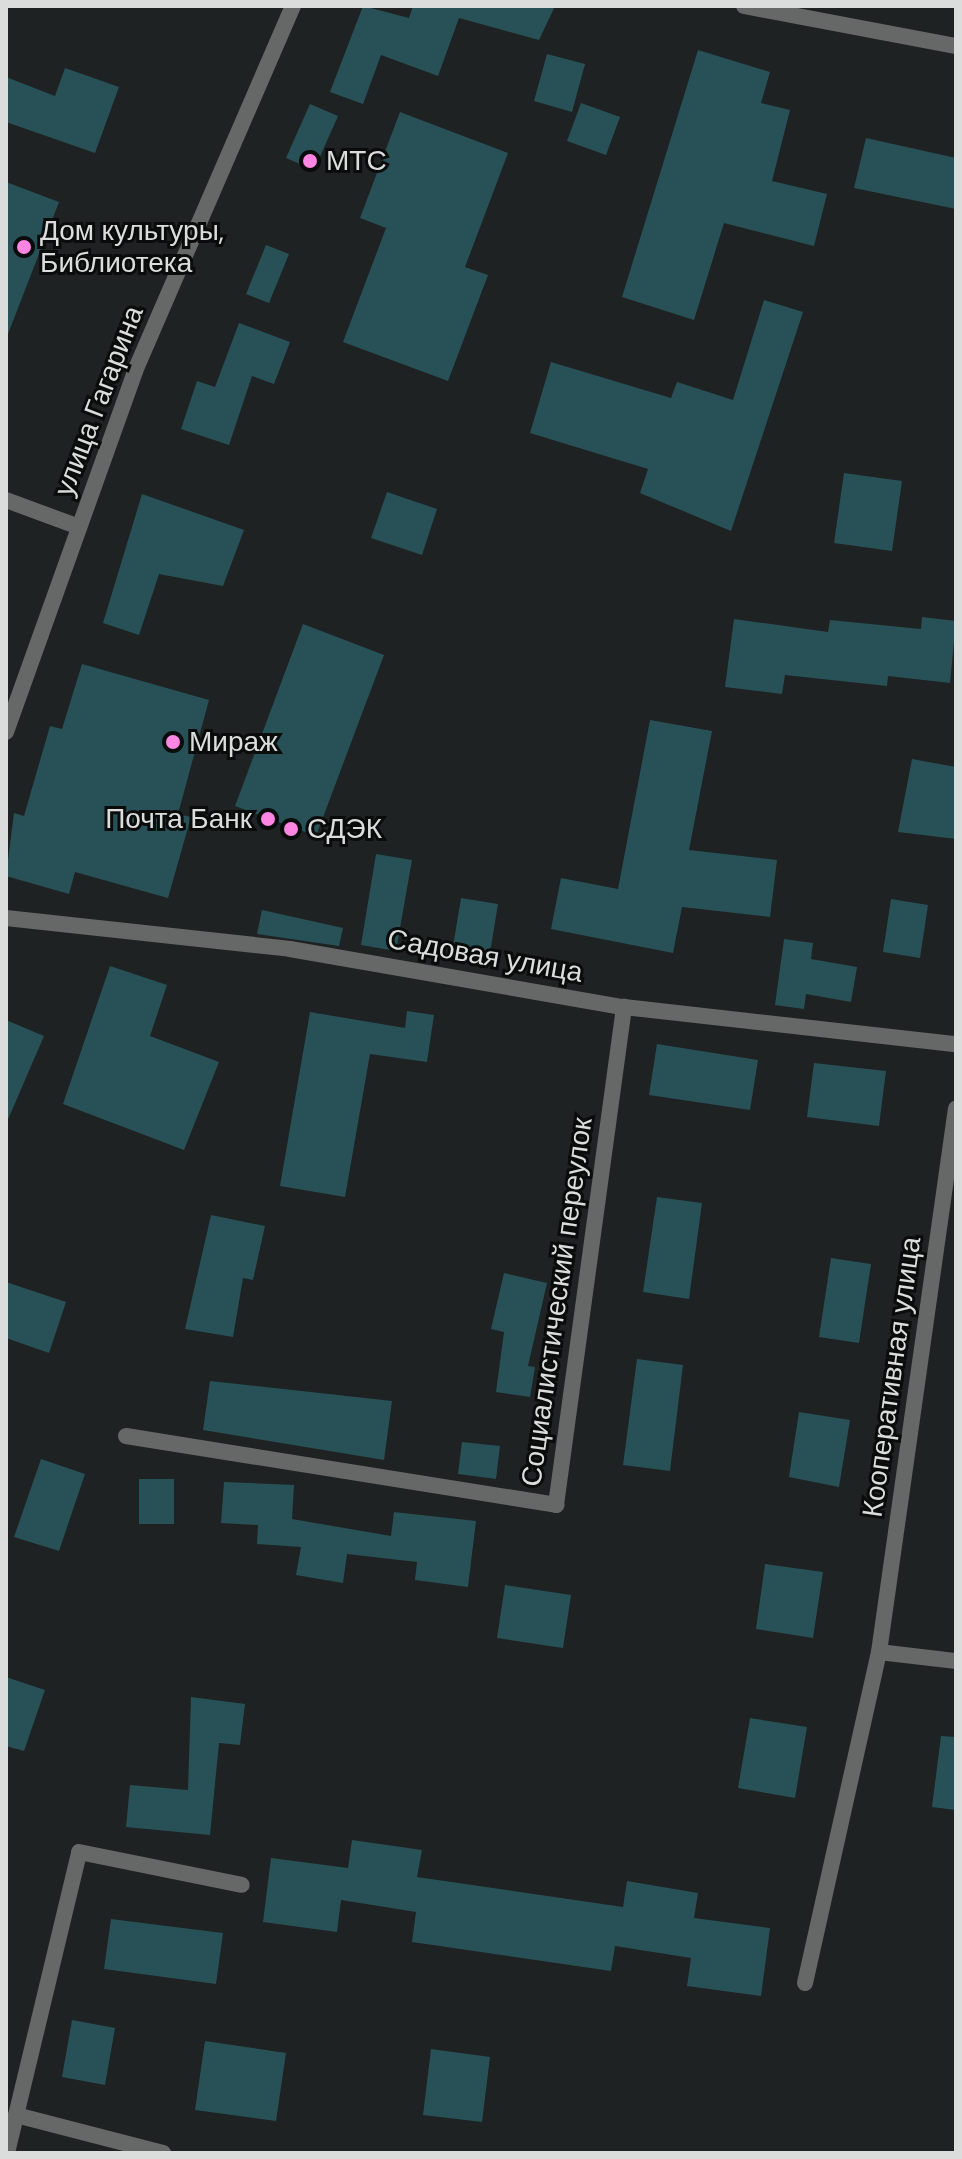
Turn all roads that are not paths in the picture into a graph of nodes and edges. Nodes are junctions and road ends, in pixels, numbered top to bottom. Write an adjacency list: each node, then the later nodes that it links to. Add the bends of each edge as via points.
1 (293, 6): 5 (street, улица Гагарина, via 135,371)
2 (744, 6): 3 (street)
3 (956, 46)
4 (6, 500): 5 (street)
5 (79, 527): 6 (street, улица Гагарина)
6 (6, 732)
7 (6, 918): 8 (street, Садовая улица, via 290,949)
8 (624, 1007): 9 (street, Садовая улица); 11 (street, Социалистический переулок, via 556,1505)
9 (956, 1044)
10 (956, 1108): 12 (street, Кооперативная улица)
11 (126, 1436)
12 (879, 1652): 13 (street); 15 (street, Кооперативная улица)
13 (956, 1661)
14 (242, 1885): 16 (street, via 79,1852)
15 (805, 1983)
16 (16, 2115): 17 (street); 18 (street)
17 (7, 2153)
18 (163, 2153)

